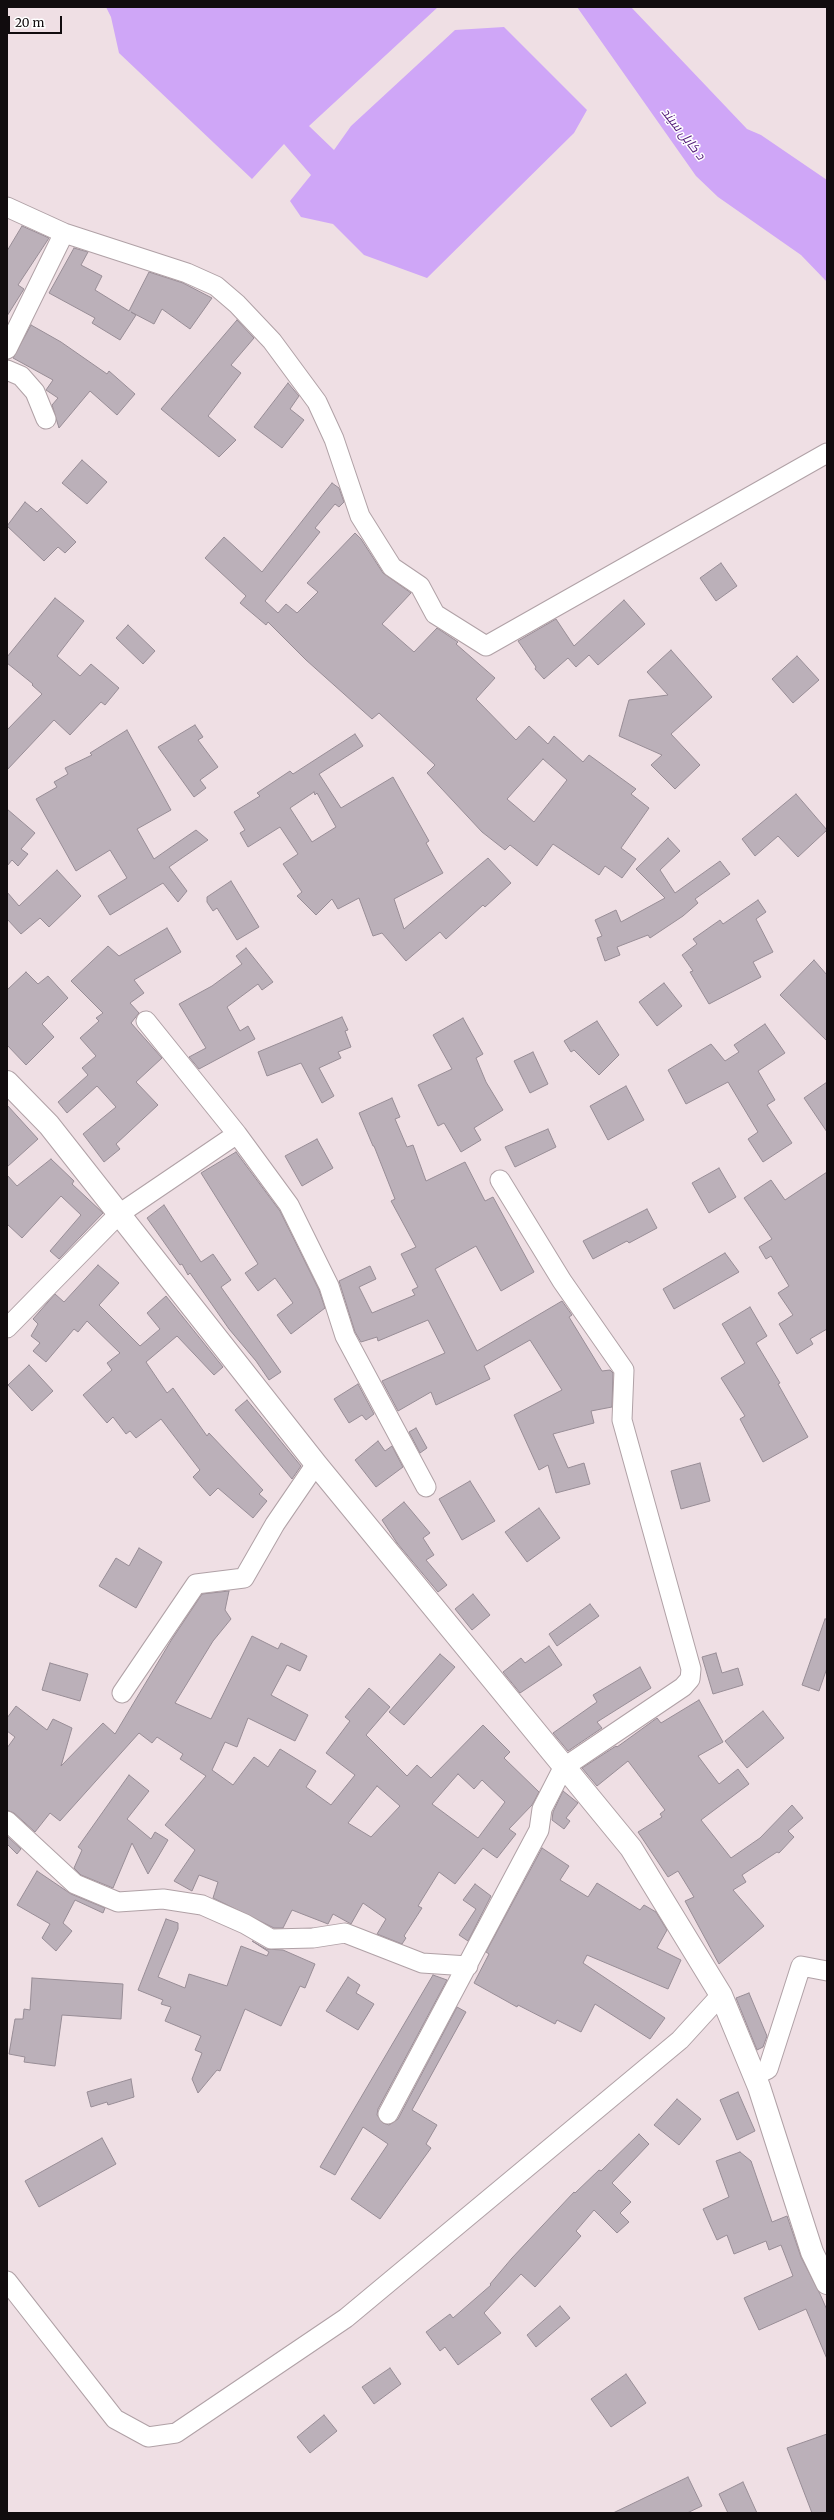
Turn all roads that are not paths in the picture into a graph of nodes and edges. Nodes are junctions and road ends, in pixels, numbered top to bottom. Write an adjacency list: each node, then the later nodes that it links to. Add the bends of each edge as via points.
1 (7, 207): 2 (street)
2 (64, 233): 3 (street); 6 (street, via 187,273 216,286 237,304 272,341 316,402 334,439 360,516 392,566 420,586 435,614 486,646)
3 (7, 349)
4 (7, 370): 5 (street, via 21,376 35,392)
5 (46, 419)
6 (827, 453)
7 (146, 1021): 9 (street)
8 (7, 1082): 11 (main road, via 49,1125)
9 (237, 1134): 11 (street); 14 (street, via 289,1205 329,1286 345,1336)
10 (500, 1180): 16 (street, via 562,1281 624,1370 622,1420 691,1669 690,1679 683,1687)
11 (119, 1214): 12 (street); 13 (main road)
12 (7, 1328)
13 (316, 1464): 15 (street, via 275,1524 244,1578 196,1584); 16 (main road)
14 (426, 1487)
15 (122, 1693)
16 (563, 1768): 18 (street, via 542,1809 539,1830); 20 (main road, via 631,1848)
17 (7, 1821): 18 (street, via 75,1884 118,1902 163,1899 202,1905 246,1924 271,1939 345,1934 422,1963)
18 (468, 1966): 22 (street)
19 (827, 1971): 21 (street, via 802,1966 768,2068)
20 (721, 1995): 21 (main road); 23 (street, via 680,2040 346,2318 176,2433 148,2437 115,2419)
21 (754, 2076): 24 (main road, via 812,2252)
22 (388, 2114)
23 (7, 2281)
24 (827, 2283)

